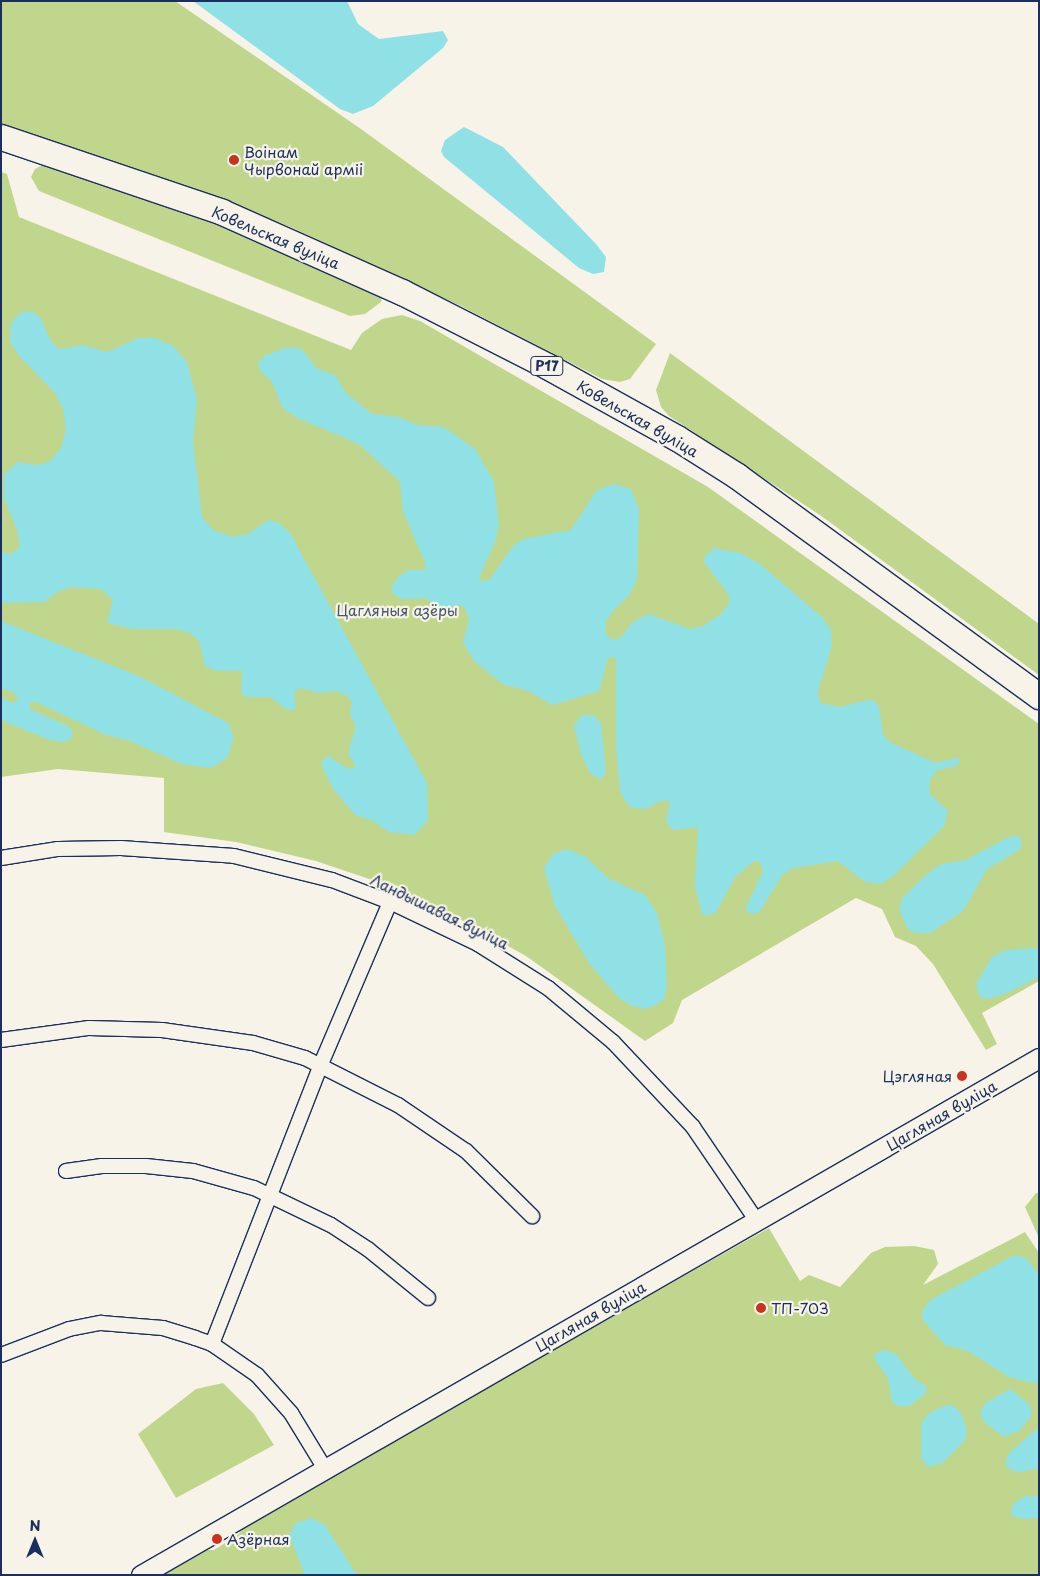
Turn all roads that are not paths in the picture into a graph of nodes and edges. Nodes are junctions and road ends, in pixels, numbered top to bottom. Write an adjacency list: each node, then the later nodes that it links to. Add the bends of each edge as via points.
1 (1, 136): 2 (highway, Ковельская вуліца / Р17, via 161,190 263,230 402,292 555,371 677,438 737,476)
2 (1039, 696)
3 (1, 858): 4 (street, Ландышавая вуліца, via 58,850 121,848 234,856 332,880)
4 (390, 902): 7 (street); 11 (street, Ландышавая вуліца, via 500,957 548,988 613,1042 693,1127)
5 (1, 1040): 7 (street, via 89,1028 162,1030 253,1042)
6 (1039, 1058): 11 (street, Цагляная вуліца)
7 (320, 1064): 9 (street); 10 (street, via 398,1105 466,1151)
8 (66, 1171): 9 (street, via 102,1166 193,1171)
9 (270, 1194): 12 (street, via 331,1225 369,1250); 13 (street)
10 (532, 1216)
11 (757, 1221): 15 (street, Цагляная вуліца)
12 (428, 1298)
13 (212, 1344): 14 (street, via 163,1328 101,1323 70,1329); 15 (street, via 262,1382 291,1413)
14 (2, 1351)
15 (324, 1467): 16 (street, Цагляная вуліца)
16 (141, 1575)

